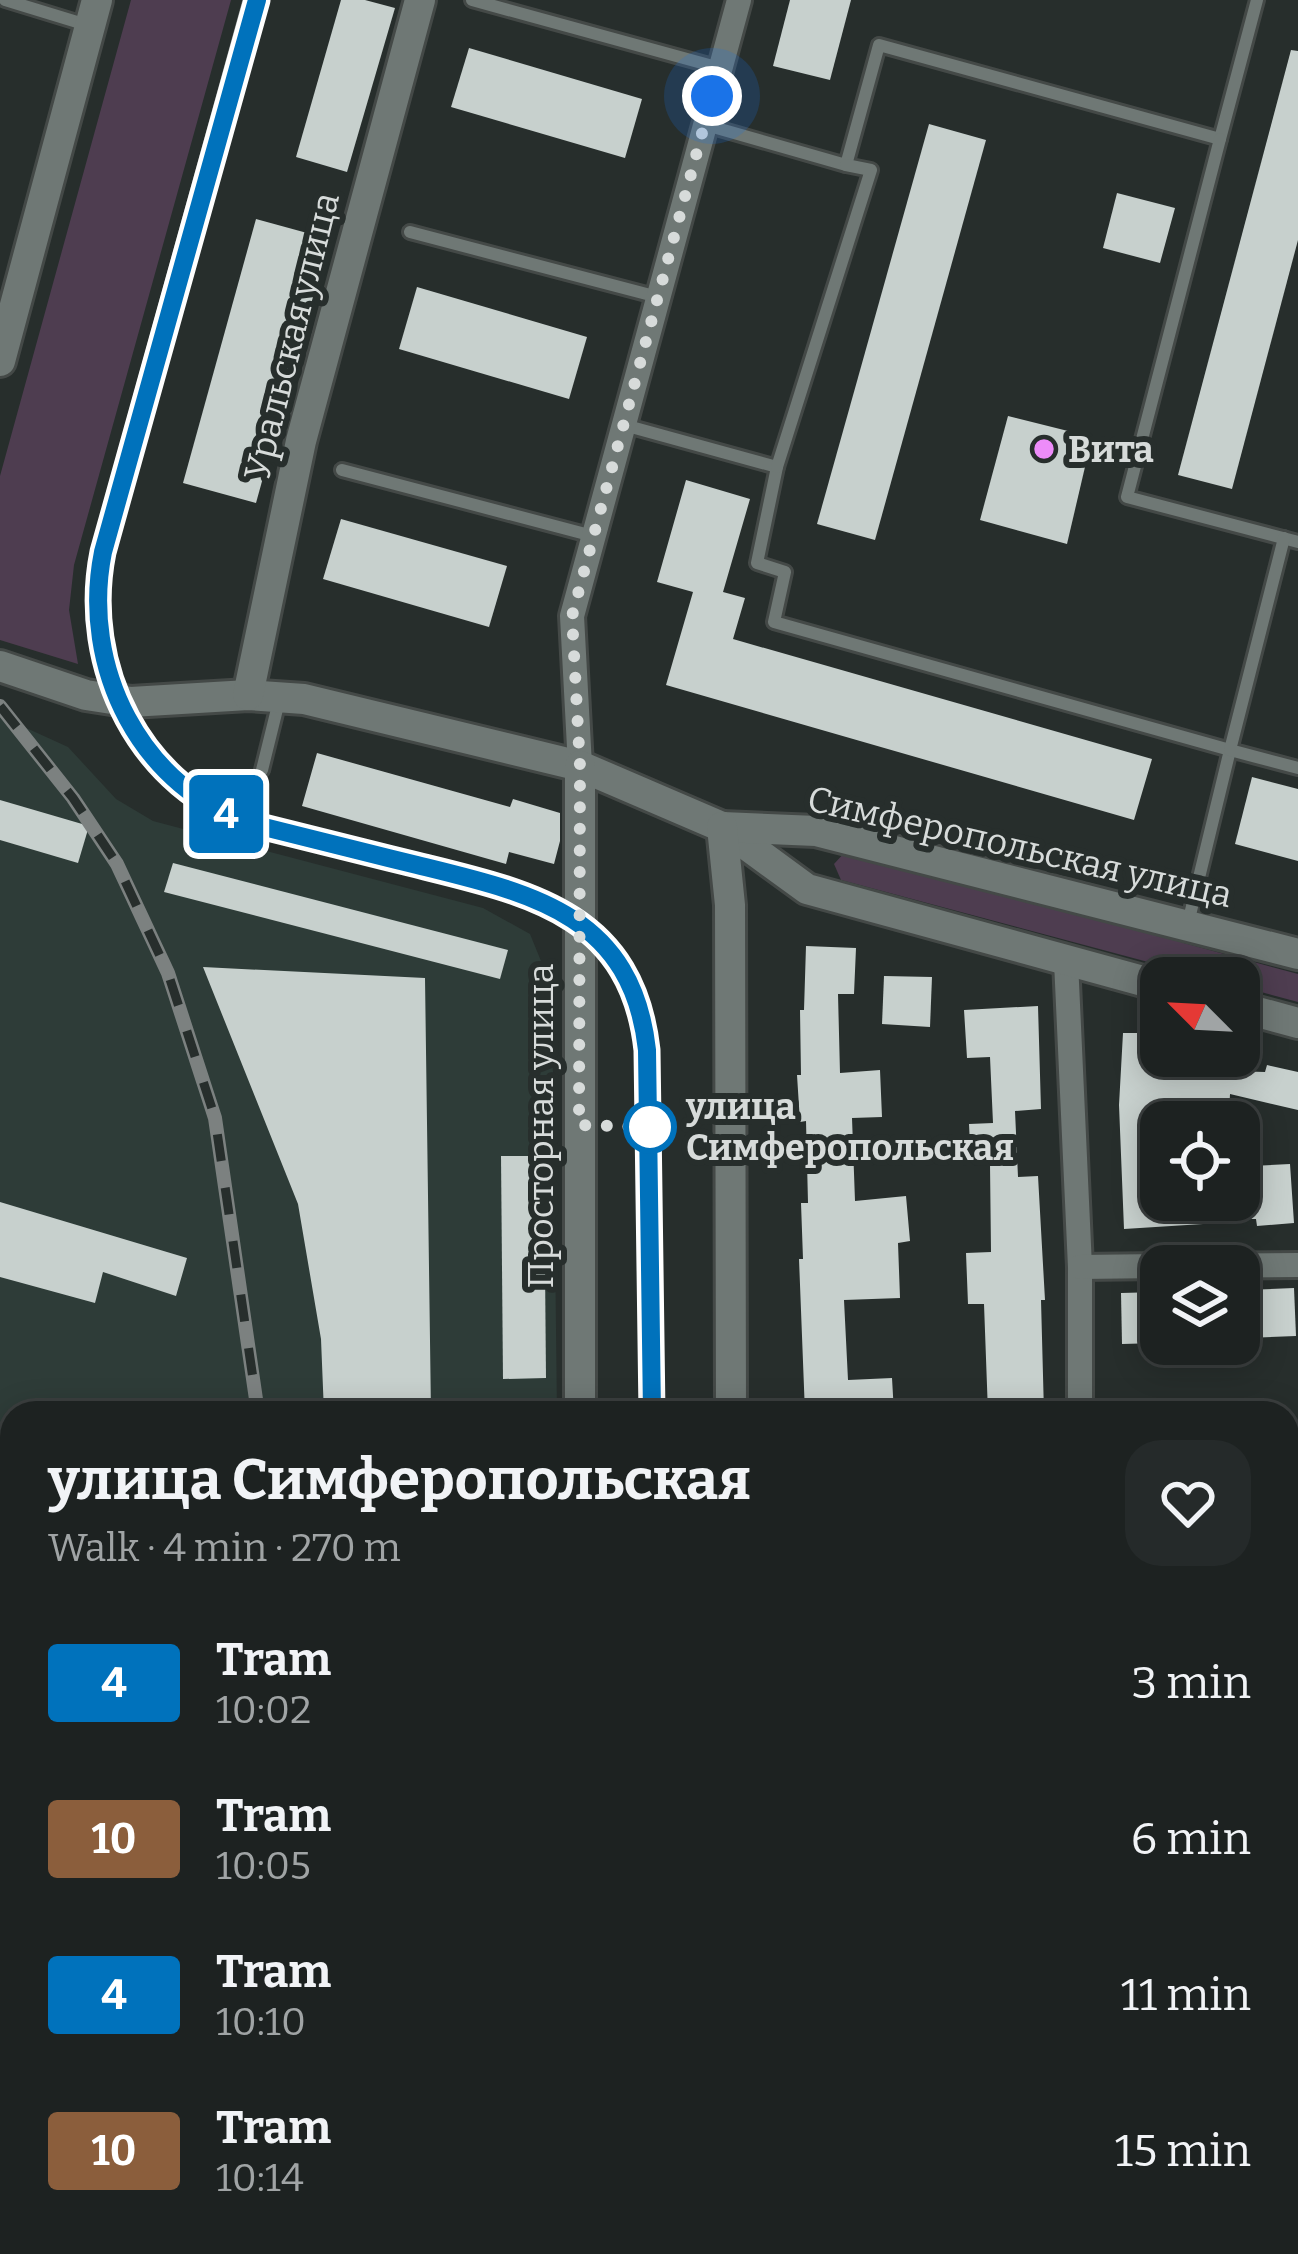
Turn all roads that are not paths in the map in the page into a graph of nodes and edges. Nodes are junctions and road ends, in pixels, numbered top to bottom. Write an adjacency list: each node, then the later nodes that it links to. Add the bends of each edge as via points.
1 (5, 0): 6 (lane)
2 (420, 0): 21 (street, Уральская улица, via 301,440)
3 (472, 0): 7 (lane)
4 (739, 0): 7 (street)
5 (1257, 0): 9 (lane)
6 (86, 7): 13 (street); 14 (street)
7 (720, 68): 8 (street)
8 (705, 125): 10 (lane); 12 (street)
9 (1220, 139): 10 (lane, via 879,45); 19 (lane, via 1127,497)
10 (846, 164): 16 (lane, via 871,170)
11 (410, 232): 12 (lane)
12 (658, 297): 15 (street)
13 (0, 314)
14 (0, 361)
15 (623, 425): 16 (lane); 18 (street)
16 (777, 466): 23 (lane, via 757,562 784,572 774,622)
17 (342, 470): 18 (lane)
18 (593, 536): 24 (street, via 572,616)
19 (1291, 540): 23 (lane)
20 (0, 666): 21 (street, Симферопольская улица, via 117,700)
21 (248, 695): 22 (street, Симферопольская улица)
22 (280, 697): 24 (street, Симферопольская улица); 26 (lane)
23 (1230, 750): 25 (lane); 28 (lane)
24 (580, 766): 27 (street, Симферопольская улица); 38 (street, Просторная улица)
25 (1298, 768)
26 (262, 770)
27 (722, 827): 28 (street, Симферопольская улица, via 817,832); 30 (street, Симферопольская улица, via 807,890); 39 (street, via 730,905)
28 (1188, 924): 29 (street, Симферопольская улица)
29 (1298, 954)
30 (1066, 961): 31 (street, Симферопольская улица); 37 (street)
31 (1140, 980)
32 (1260, 1012): 33 (street)
33 (1298, 1022)
34 (1260, 1265): 35 (street)
35 (1298, 1265)
36 (1140, 1266): 37 (street)
37 (1080, 1267): 40 (street)
38 (580, 1401)
39 (731, 1401)
40 (1080, 1401)

